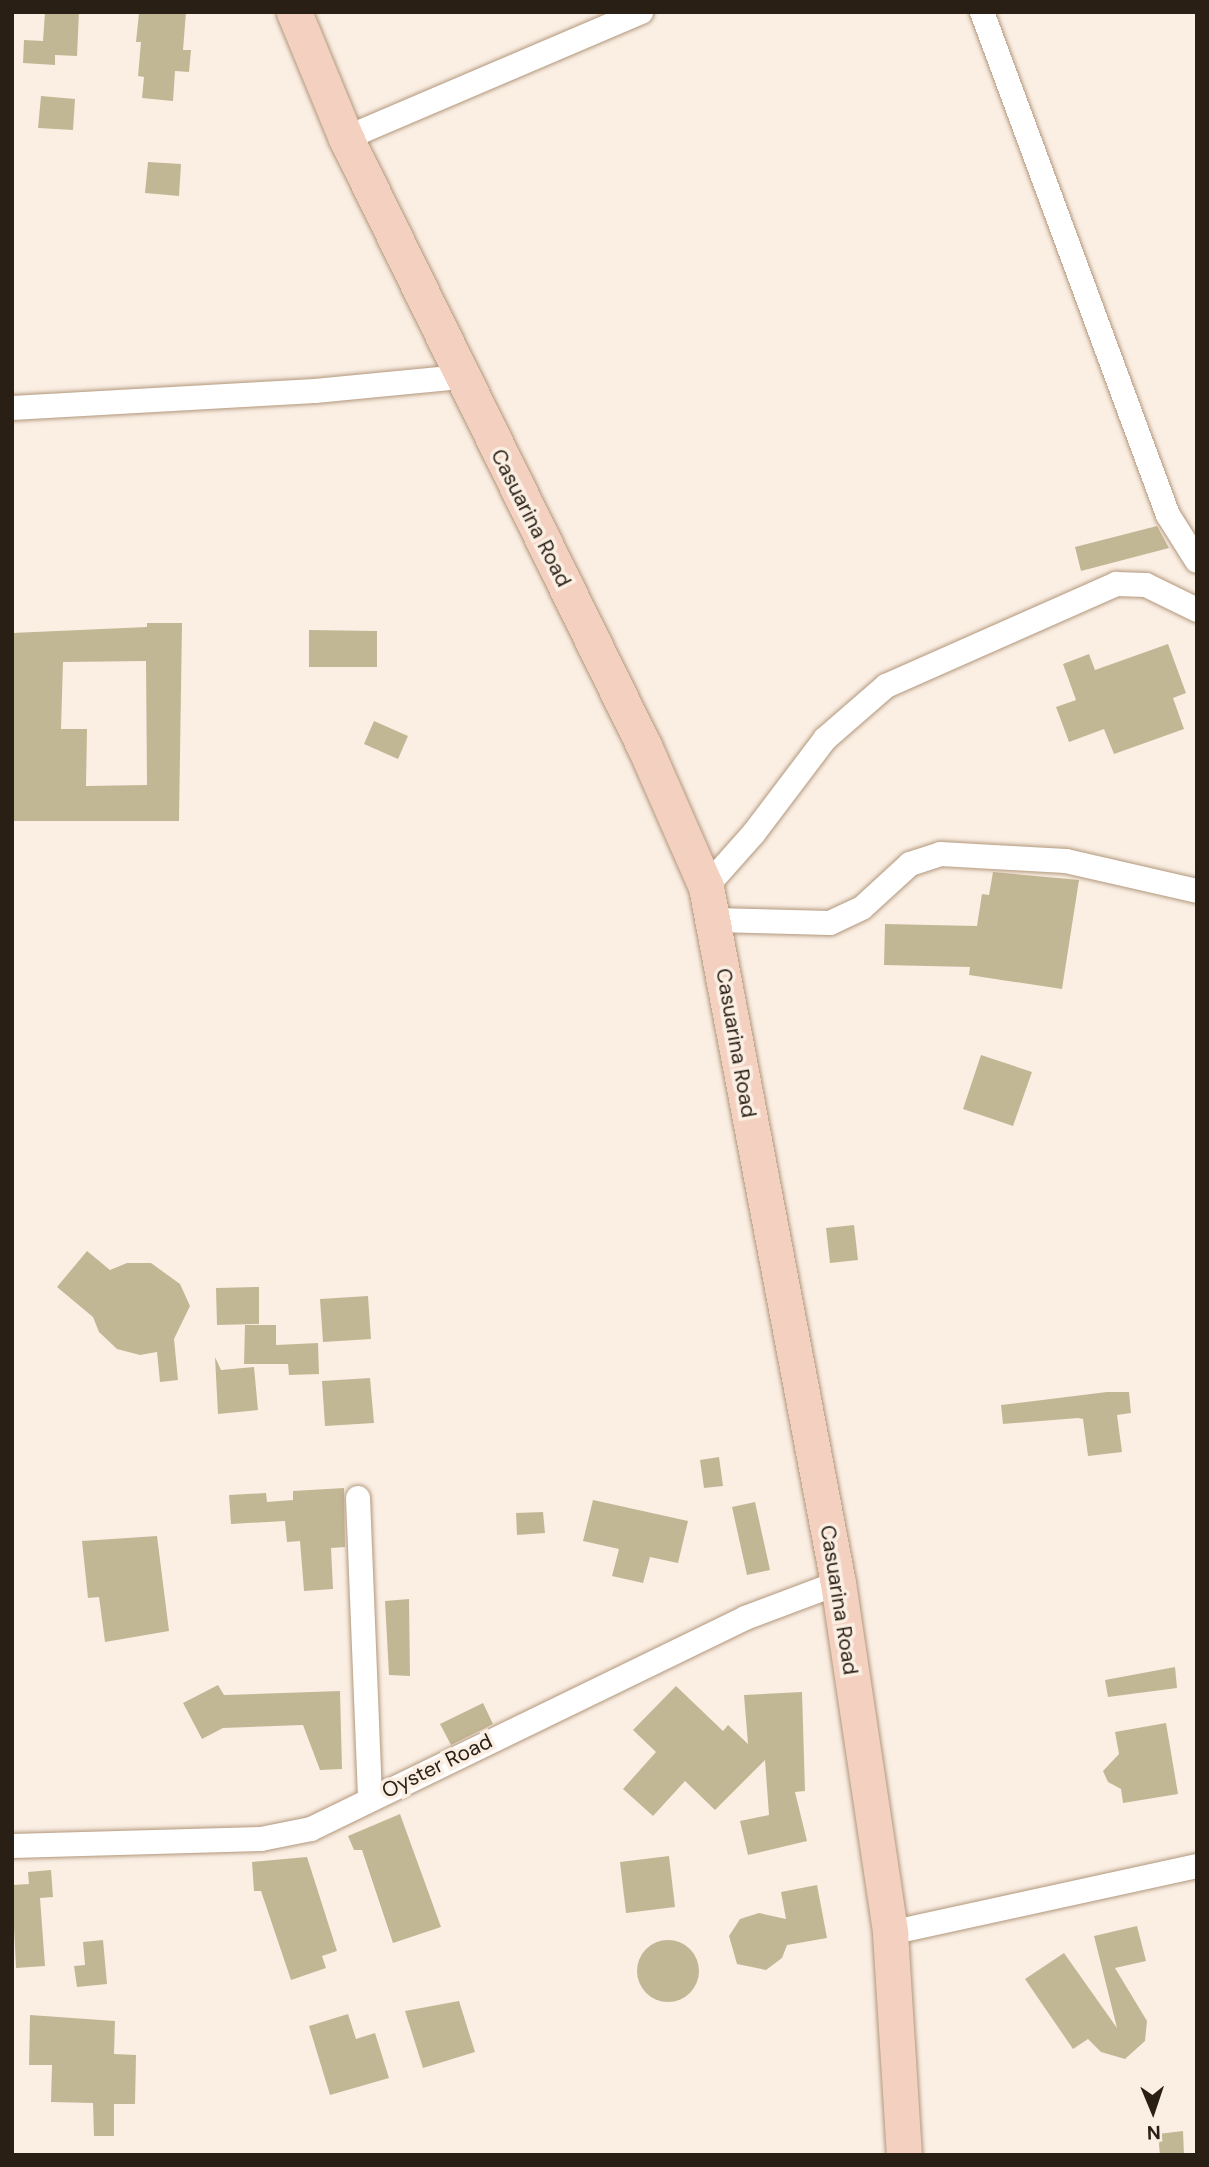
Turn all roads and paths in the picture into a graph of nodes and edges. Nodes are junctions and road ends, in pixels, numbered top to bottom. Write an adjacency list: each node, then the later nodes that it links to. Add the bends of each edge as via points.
1 (294, 12): 4 (street, Casuarina Road)
2 (641, 12): 4 (street)
3 (982, 12): 7 (street, via 1168,515)
4 (346, 138): 5 (street, Casuarina Road)
5 (460, 377): 6 (street, via 315,391); 9 (street, Casuarina Road, via 645,748)
6 (12, 408)
7 (1197, 561)
8 (1197, 610): 9 (street, via 1146,585 1116,584 886,686 825,739 754,834)
9 (706, 887): 11 (street, Casuarina Road)
10 (1197, 891): 11 (street, via 1066,860 940,854 909,864 862,908 830,923)
11 (715, 920): 13 (street, Casuarina Road)
12 (358, 1498): 14 (street)
13 (838, 1583): 14 (street, Oyster Road, via 745,1618); 17 (street, Casuarina Road)
14 (370, 1799): 15 (street, Oyster Road, via 288,1836)
15 (12, 1846)
16 (1197, 1866): 17 (street)
17 (890, 1933): 18 (street, Casuarina Road)
18 (904, 2155)

